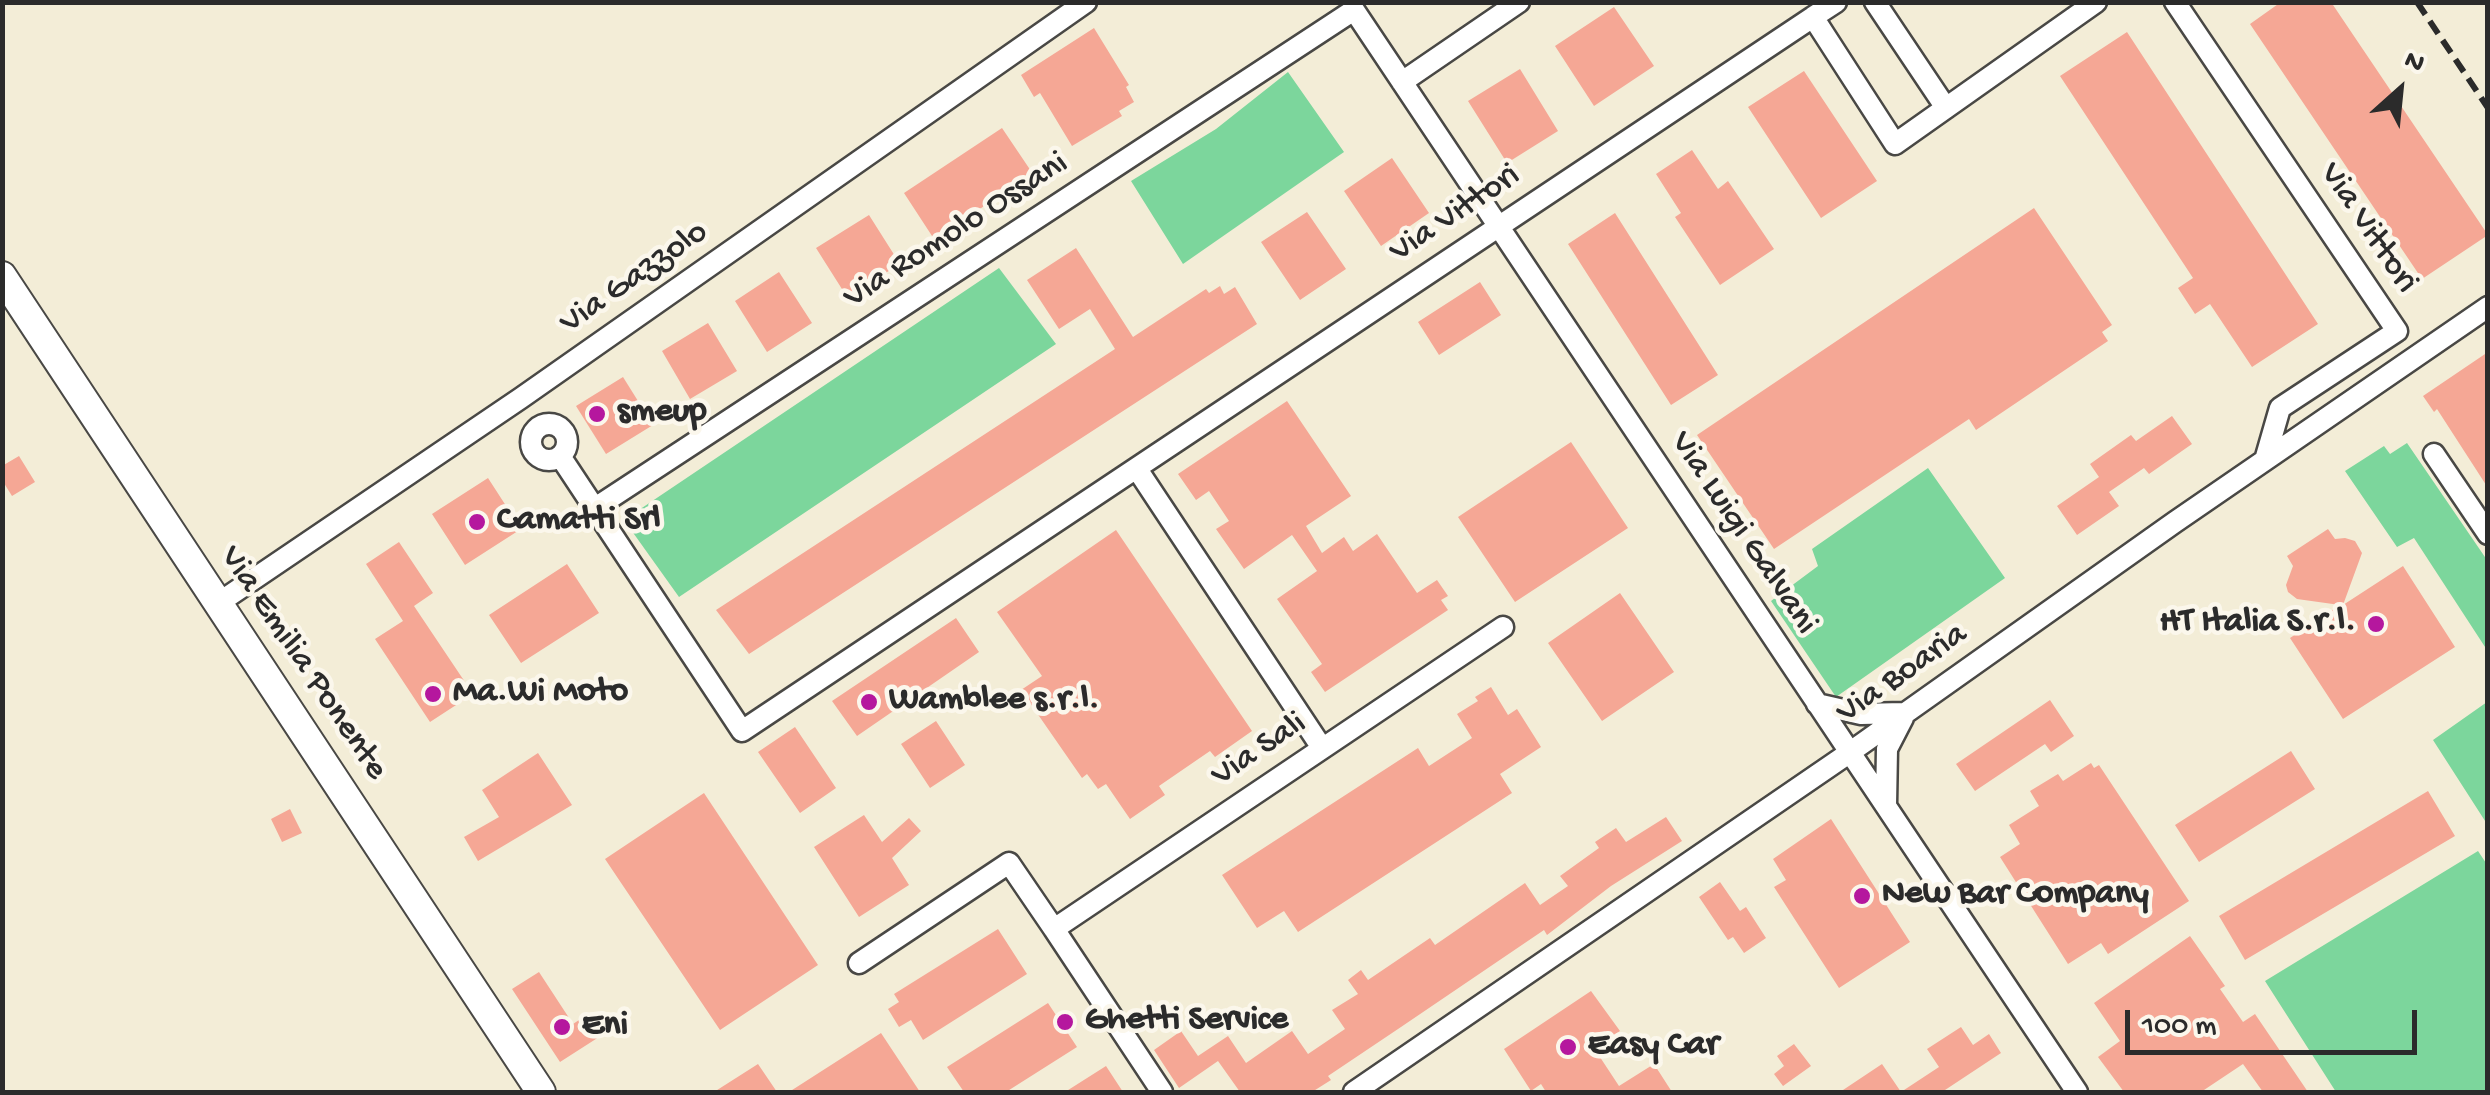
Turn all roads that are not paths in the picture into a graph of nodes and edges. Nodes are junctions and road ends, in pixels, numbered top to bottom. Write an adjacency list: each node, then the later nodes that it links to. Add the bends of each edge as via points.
1 (1086, 2): 14 (street, Via Gazzolo)
2 (1519, 2): 9 (street)
3 (1836, 2): 8 (street, Via Vittori)
4 (1875, 2): 10 (street)
5 (2096, 2): 10 (street)
6 (2176, 2): 16 (street, Via Vittori, via 2397,331 2280,408)
7 (1354, 10): 9 (street, Via Luigi Galvani); 18 (street, Via Romolo Ossani)
8 (1813, 17): 10 (street, via 1895,144); 11 (street, Via Vittori)
9 (1402, 82): 11 (street, Via Luigi Galvani)
10 (1946, 108)
11 (1498, 226): 17 (street, Via Vittori); 22 (street, Via Luigi Galvani)
12 (2, 276): 20 (main road, Via Emilia Ponente)
13 (2488, 307): 16 (street, Via Boaria)
14 (522, 398): 18 (street, via 540,426 558,426 566,434 560,456); 20 (street, Via Gazzolo)
15 (2434, 454): 19 (street)
16 (2264, 460): 23 (street, Via Boaria)
17 (1137, 469): 18 (street, Via Vittori, via 742,731); 24 (street)
18 (595, 508)
19 (2488, 534)
20 (217, 604): 29 (main road, Via Emilia Ponente)
21 (1503, 627): 24 (street, Via Sali)
22 (1816, 704): 23 (street, via 1860,714); 25 (street, Via Luigi Galvani)
23 (1907, 712): 25 (street, Via Boaria); 26 (street, via 1887,749)
24 (1322, 748): 27 (street, Via Sali)
25 (1850, 753): 26 (street, Via Luigi Galvani); 31 (street, Via Boaria)
26 (1886, 808): 32 (street, Via Luigi Galvani)
27 (1054, 928): 28 (street, via 1009,863); 30 (street)
28 (860, 963)
29 (541, 1092)
30 (1162, 1092)
31 (1354, 1092)
32 (2077, 1092)

